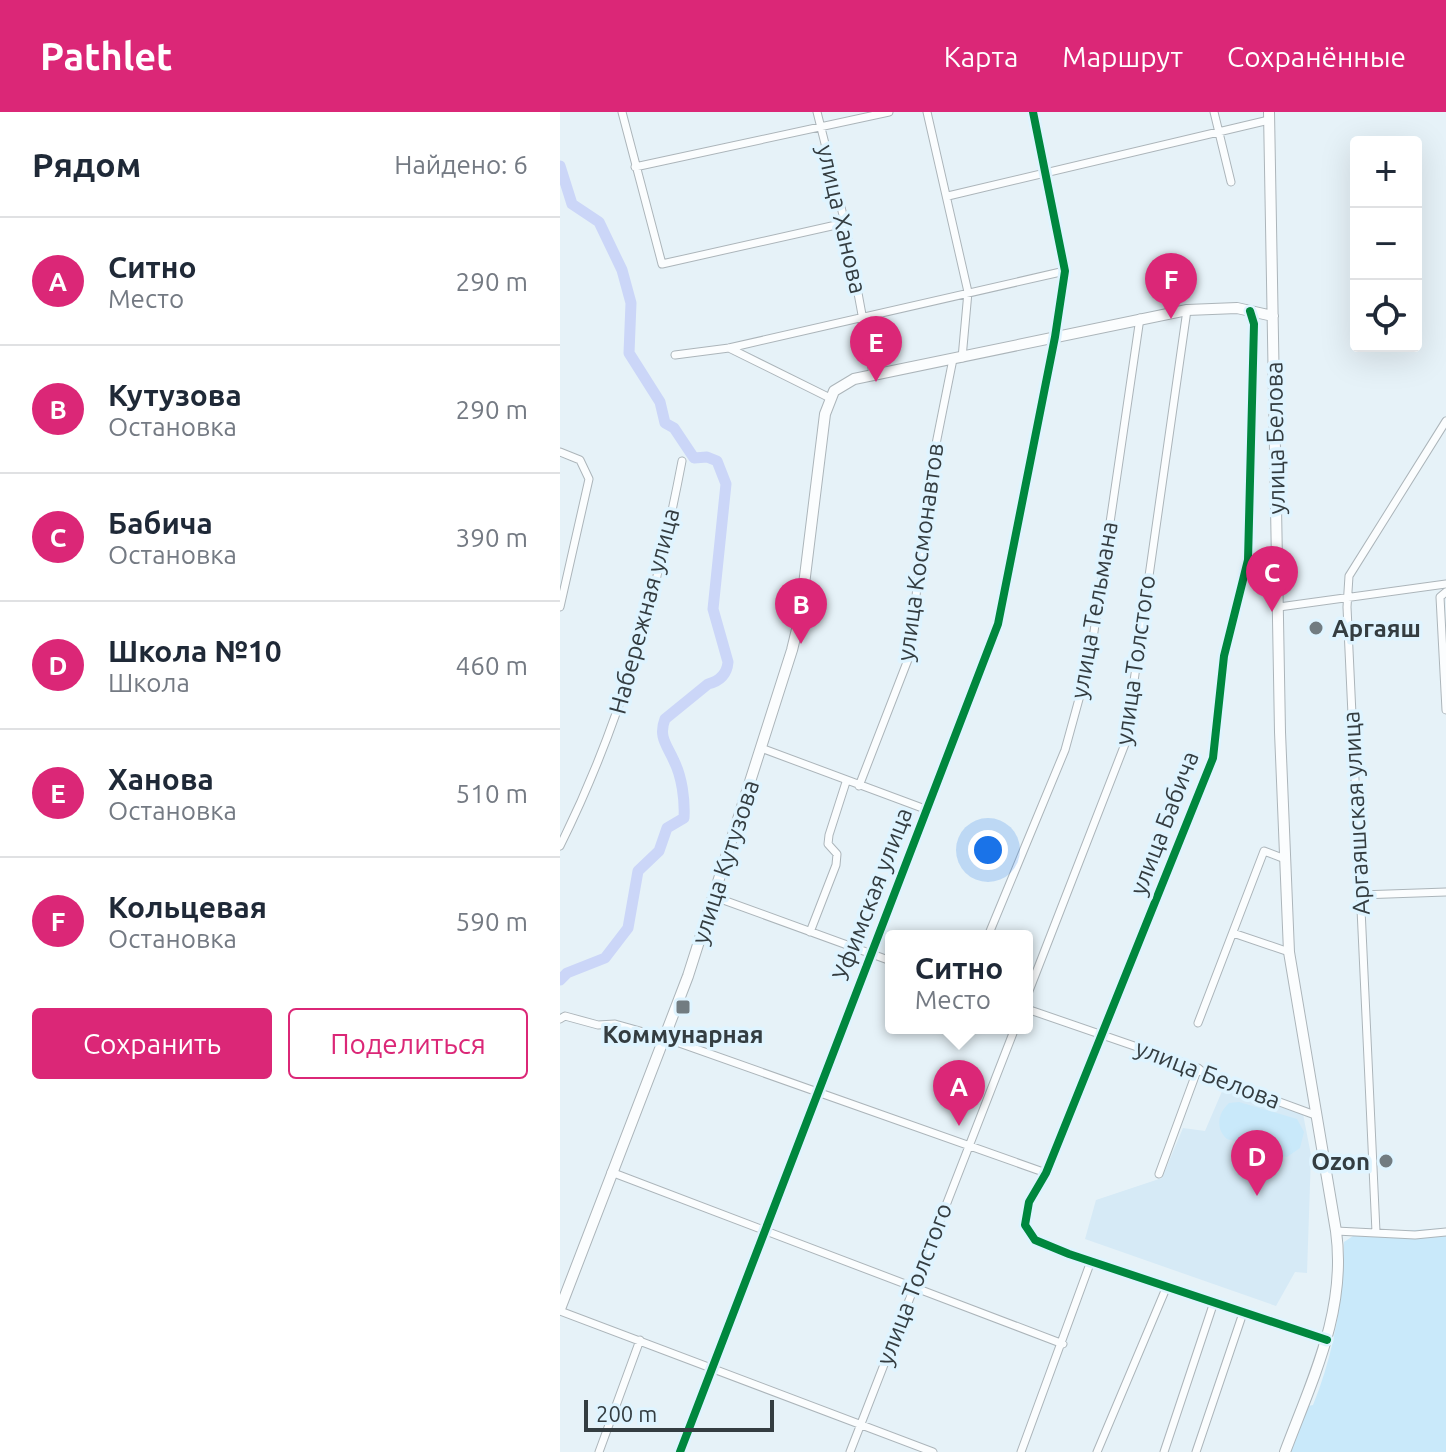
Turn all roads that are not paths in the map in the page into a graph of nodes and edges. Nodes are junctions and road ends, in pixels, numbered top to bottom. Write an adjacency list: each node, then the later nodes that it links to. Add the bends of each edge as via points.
1 (622, 112): 10 (street)
2 (817, 112): 8 (street, улица Ханова)
3 (889, 112): 8 (street)
4 (927, 112): 13 (street, улица Космонавтов)
5 (1033, 112): 11 (street, Уфимская улица)
6 (1214, 112): 9 (street)
7 (1269, 116): 9 (street); 20 (main road, улица Белова)
8 (821, 129): 10 (street); 14 (street, улица Ханова)
9 (1220, 133): 11 (street); 12 (street)
10 (635, 167): 14 (street, via 662,264)
11 (1047, 173): 13 (street); 15 (street, Уфимская улица)
12 (1231, 182)
13 (948, 196): 16 (street, улица Космонавтов)
14 (845, 223): 19 (street, улица Ханова)
15 (1065, 271): 16 (street); 22 (street, Уфимская улица)
16 (968, 292): 19 (street); 25 (street, улица Космонавтов)
17 (1187, 310): 18 (main road, via 1208,306); 21 (main road); 54 (street, улица Толстого, via 1125,744)
18 (1250, 311): 20 (main road); 31 (street, улица Бабича, via 1254,324)
19 (863, 315): 23 (street); 26 (street, улица Ханова)
20 (1273, 316): 32 (main road, улица Белова)
21 (1140, 318): 22 (main road); 48 (street, улица Тельмана, via 1090,659 1065,750)
22 (1055, 337): 25 (main road); 42 (street, Уфимская улица, via 998,624)
23 (729, 348): 24 (street); 27 (street)
24 (675, 355)
25 (958, 359): 26 (main road); 41 (street, улица Космонавтов, via 930,474 909,657)
26 (873, 374): 27 (main road, via 845,383)
27 (830, 398): 39 (main road, улица Кутузова, via 800,617)
28 (1446, 421): 35 (street, Аргаяшская улица, via 1349,576)
29 (560, 452): 36 (street, via 580,460 589,492)
30 (682, 461): 43 (street, Набережная улица, via 623,703)
31 (1248, 560): 32 (street); 59 (street, улица Бабича, via 1224,656 1213,758)
32 (1278, 571): 37 (main road, улица Белова)
33 (1446, 584): 35 (street)
34 (1446, 592): 38 (street, via 1440,597)
35 (1348, 595): 37 (street); 46 (street, Аргаяшская улица)
36 (560, 607)
37 (1279, 607): 44 (main road, улица Белова)
38 (1446, 710)
39 (761, 748): 40 (street); 47 (main road, улица Кутузова)
40 (846, 782): 41 (street); 49 (street, via 829,835 836,865)
41 (859, 786): 42 (street)
42 (925, 809): 52 (street, Уфимская улица)
43 (560, 846)
44 (1285, 859): 50 (street, улица Белова, via 1264,851); 51 (main road, улица Белова)
45 (1446, 892): 46 (street)
46 (1360, 895): 70 (street, Аргаяшская улица)
47 (715, 897): 49 (street); 60 (main road, улица Кутузова)
48 (990, 930)
49 (810, 932): 52 (street)
50 (1233, 933): 51 (street); 57 (street, улица Белова)
51 (1289, 952): 63 (main road, улица Белова)
52 (870, 954): 53 (street); 62 (street, Уфимская улица)
53 (885, 959)
54 (1033, 981)
55 (1033, 1011): 59 (street)
56 (562, 1018): 60 (street, via 615,1024)
57 (1198, 1023)
58 (1013, 1034): 64 (street, улица Толстого)
59 (1102, 1034): 61 (street, улица Белова); 66 (street, улица Бабича)
60 (665, 1038): 62 (street); 65 (main road, улица Кутузова)
61 (1198, 1068): 63 (street, улица Белова); 67 (street)
62 (820, 1092): 64 (street); 68 (street, Уфимская улица)
63 (1315, 1115): 69 (main road, улица Белова)
64 (967, 1145): 66 (street); 74 (street, улица Толстого)
65 (611, 1172): 68 (street); 73 (main road, улица Кутузова)
66 (1046, 1173): 72 (street, улица Бабича, via 1029,1202 1026,1231 1035,1240)
67 (1159, 1174)
68 (765, 1230): 74 (street); 82 (street, Уфимская улица)
69 (1336, 1231): 70 (street); 80 (main road, улица Белова, via 1337,1294)
70 (1376, 1232): 71 (street)
71 (1446, 1232)
72 (1091, 1261): 75 (street); 81 (street)
73 (564, 1281): 77 (main road, улица Кутузова)
74 (914, 1286): 81 (street); 83 (street, улица Толстого)
75 (1167, 1286): 76 (street); 89 (street)
76 (1214, 1302): 78 (street); 90 (street)
77 (560, 1310): 79 (street)
78 (1243, 1313): 80 (street); 91 (street)
79 (640, 1340): 82 (street); 84 (street)
80 (1327, 1340): 92 (main road, улица Белова)
81 (1063, 1344): 88 (street)
82 (712, 1368): 83 (street); 85 (street, Уфимская улица)
83 (861, 1425): 86 (street, улица Толстого); 87 (street)
84 (599, 1452)
85 (680, 1452)
86 (850, 1452)
87 (933, 1452)
88 (1021, 1452)
89 (1097, 1452)
90 (1164, 1452)
91 (1196, 1452)
92 (1285, 1452)

